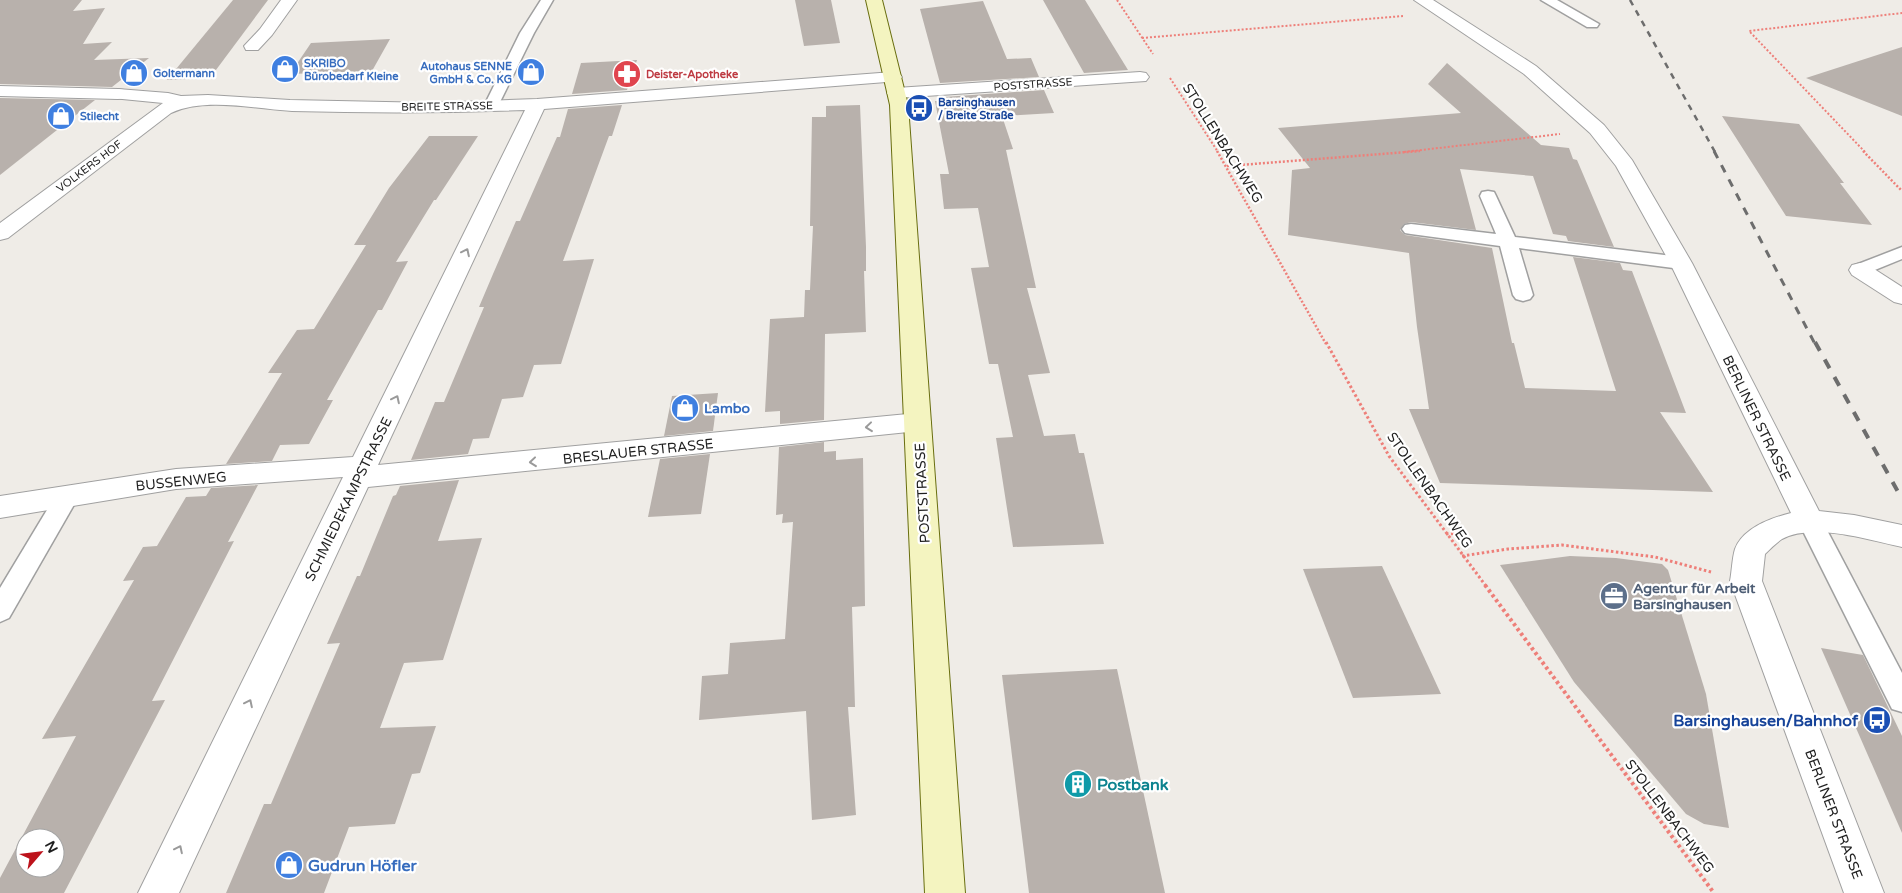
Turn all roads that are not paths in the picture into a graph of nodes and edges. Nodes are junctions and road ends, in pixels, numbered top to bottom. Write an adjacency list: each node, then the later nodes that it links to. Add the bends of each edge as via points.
1 (289, 0): 8 (street)
2 (546, 0): 14 (lane)
3 (874, 0): 4 (lane); 10 (main road, POSTSTRASSE)
4 (880, 0)
5 (1422, 0): 20 (street, BERLINER STRASSE, via 1530,70 1597,129 1625,164)
6 (1547, 0): 7 (lane)
7 (1592, 24)
8 (252, 46)
9 (1140, 77): 10 (street, POSTSTRASSE)
10 (895, 85): 13 (street, BREITE STRASSE); 24 (main road, POSTSTRASSE, via 899,105)
11 (0, 91): 12 (street, BREITE STRASSE, via 118,94)
12 (180, 102): 14 (street, BREITE STRASSE, via 208,100 356,107); 17 (street, VOLKERS HOF, via 165,109)
13 (537, 104): 14 (street, BREITE STRASSE); 25 (street, SCHMIEDEKAMPSTRASSE, one-way to 13)
14 (491, 106)
15 (1488, 196): 18 (lane)
16 (1410, 229): 18 (lane)
17 (0, 232)
18 (1508, 242): 20 (lane); 22 (lane)
19 (1902, 252): 21 (lane)
20 (1681, 263): 28 (street, BERLINER STRASSE)
21 (1860, 270): 23 (street)
22 (1523, 295)
23 (1902, 297)
24 (918, 422): 25 (street, BRESLAUER STRASSE, one-way to 25); 33 (main road, POSTSTRASSE)
25 (361, 472): 26 (street, BUSSENWEG, via 176,479); 32 (street, SCHMIEDEKAMPSTRASSE, one-way to 25)
26 (67, 496): 27 (street, BUSSENWEG); 30 (lane)
27 (0, 507)
28 (1810, 521): 29 (street, via 1846,524); 31 (lane); 34 (street, BERLINER STRASSE, via 1773,530 1750,550 1746,581)
29 (1902, 536)
30 (0, 611)
31 (1902, 700)
32 (158, 893)
33 (945, 893)
34 (1864, 893)

